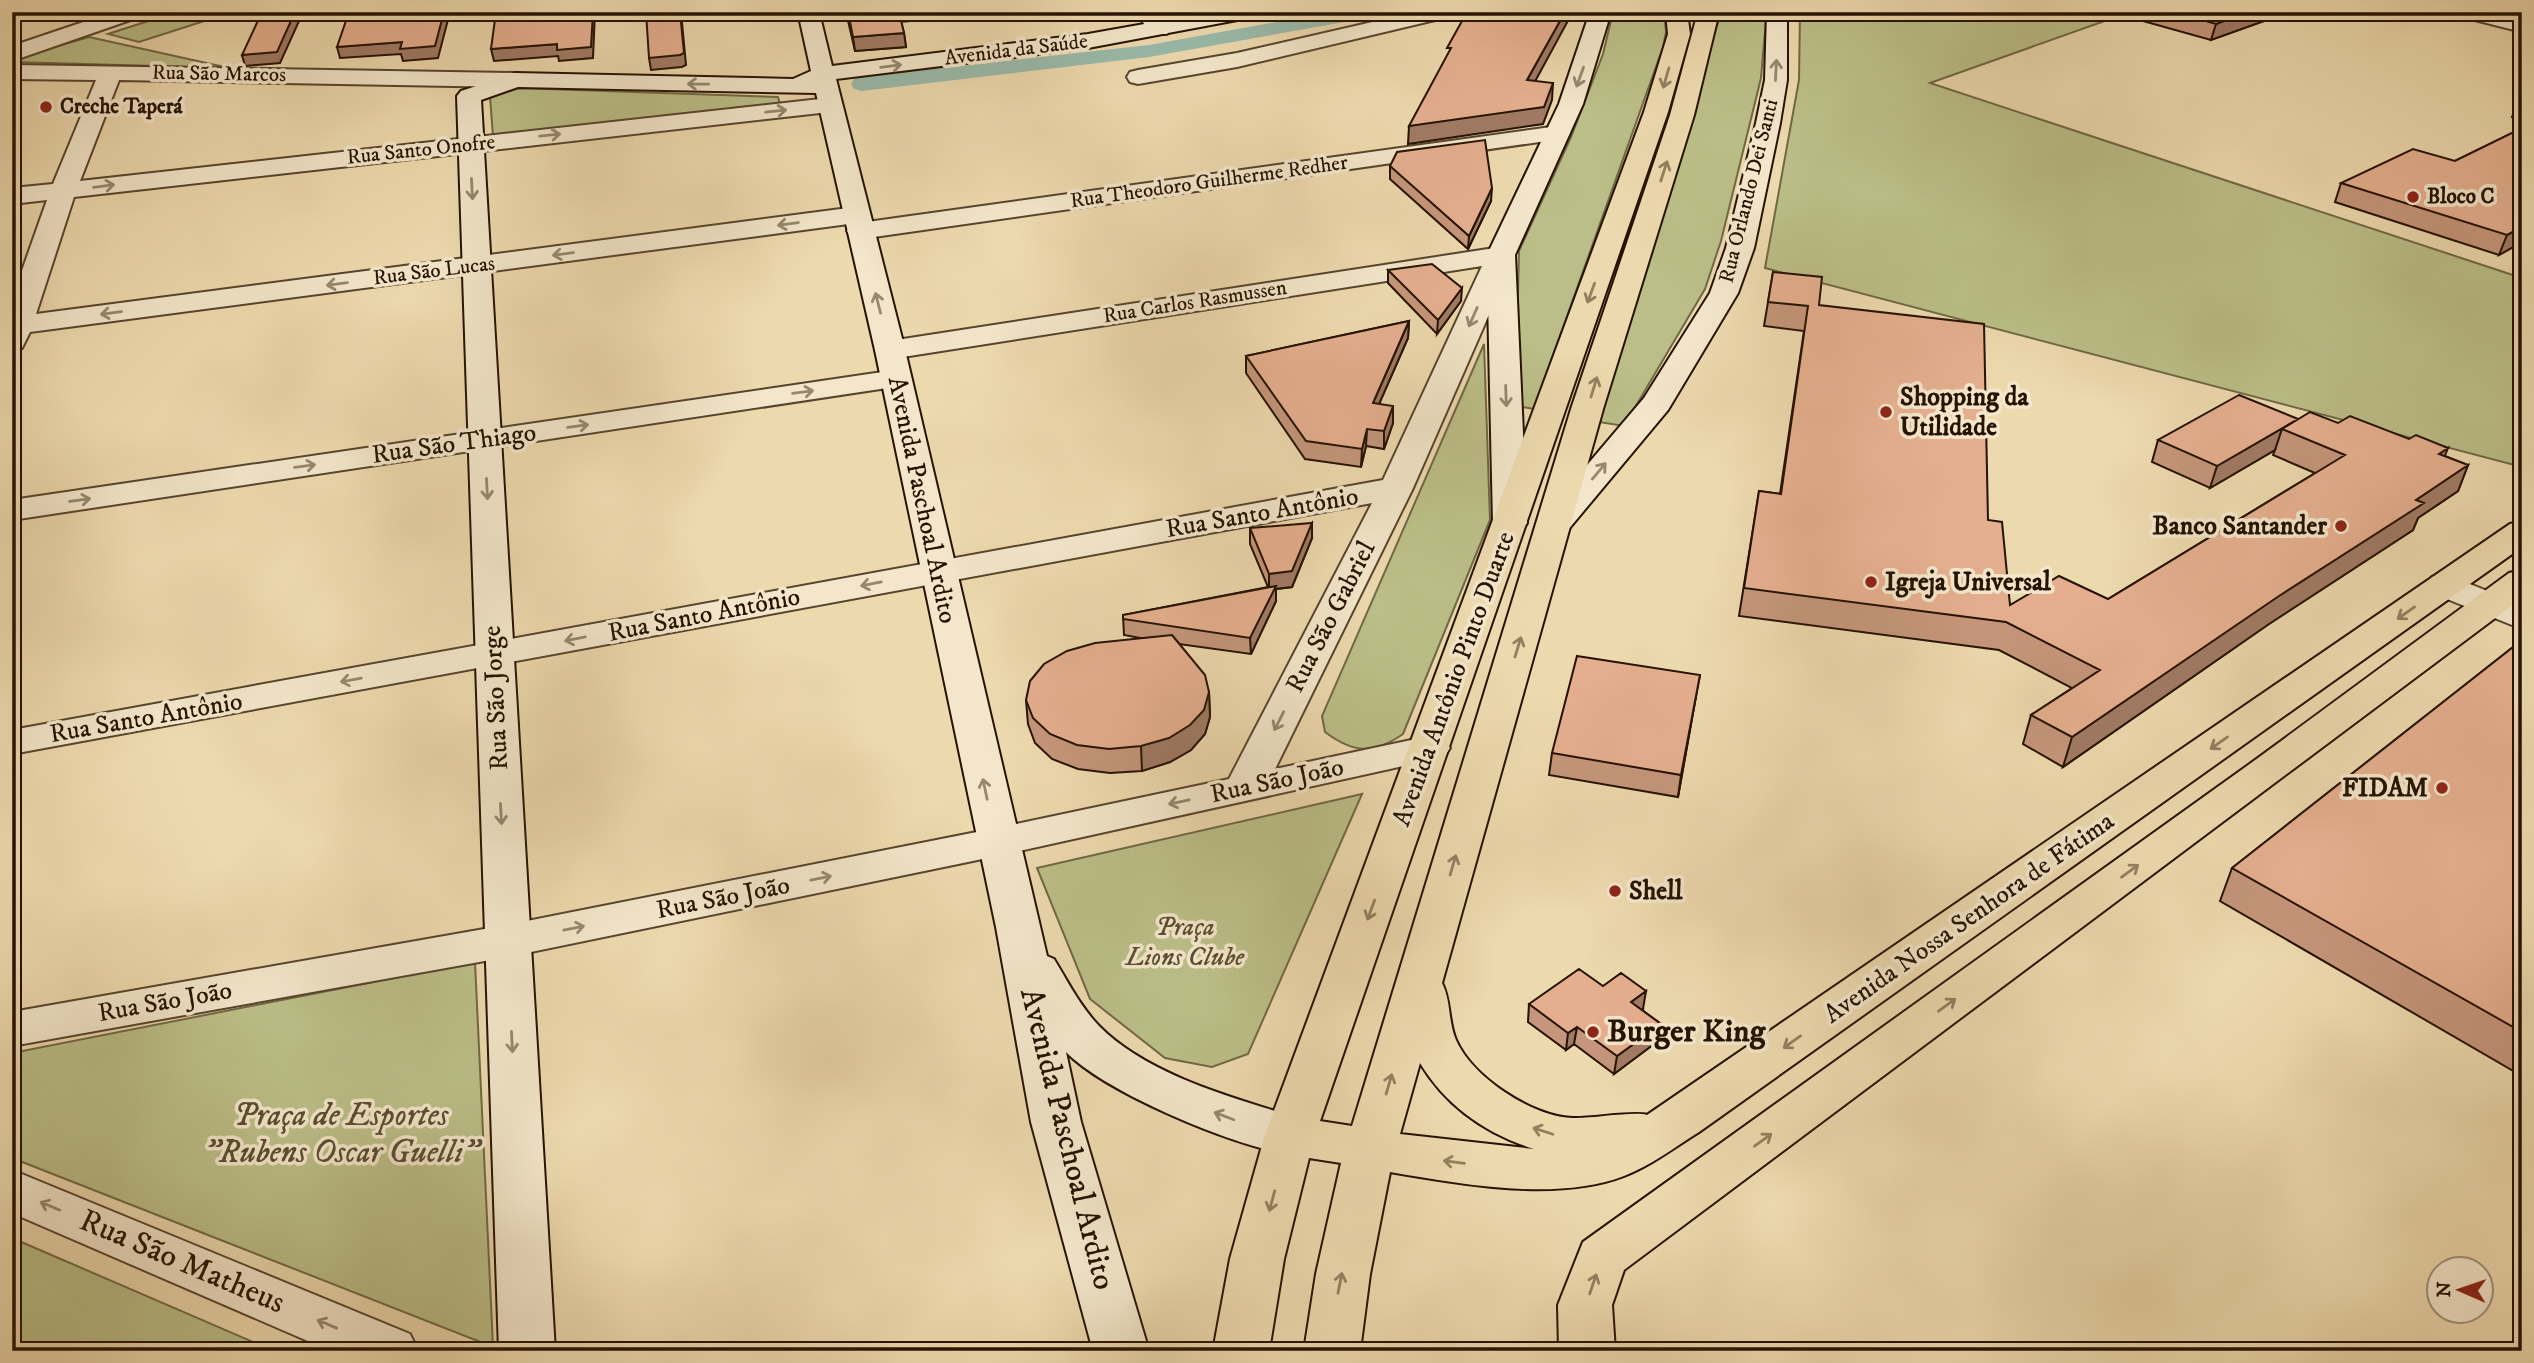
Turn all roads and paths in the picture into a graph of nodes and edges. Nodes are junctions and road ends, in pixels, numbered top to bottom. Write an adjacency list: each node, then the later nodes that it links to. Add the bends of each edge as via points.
1 (135, 12): 13 (street)
2 (808, 12): 20 (street, Avenida Paschoal Ardito)
3 (1248, 12): 10 (street, Avenida da Saúde)
4 (1445, 12): 17 (street, via 1237,61)
5 (1601, 12): 22 (street, Rua São Gabriel, one-way to 22)
6 (1676, 12): 34 (main road, Avenida Antônio Pinto Duarte, one-way to 34, via 1679,34 1656,112)
7 (1709, 12): 35 (main road, Avenida Antônio Pinto Duarte, one-way to 7, via 1682,115)
8 (1777, 12): 35 (street, Rua Orlando Dei Santi, one-way to 8, via 1657,403 1724,293 1740,248 1770,113 1776,80)
9 (2466, 12): 11 (street)
10 (1152, 21): 20 (street, Avenida da Saúde, one-way to 10, via 1088,41)
11 (2522, 26)
12 (23, 30): 13 (street)
13 (56, 37): 14 (street)
14 (12, 54)
15 (12, 72): 16 (street, Rua São Marcos)
16 (111, 72): 18 (street, Rua São Marcos); 24 (street)
17 (1138, 77)
18 (426, 78): 19 (street, Rua São Marcos); 21 (street, Rua São Marcos, via 451,82)
19 (516, 80): 20 (street, Rua São Marcos, one-way to 19); 21 (street)
20 (826, 88): 23 (street, Rua Santo Onofre, one-way to 20); 26 (street, Avenida Paschoal Ardito)
21 (469, 96): 23 (street, Rua São Jorge)
22 (1558, 133): 26 (street, Rua Theodoro Guilherme Redher); 27 (street, Rua São Gabriel)
23 (470, 144): 24 (street, Rua Santo Onofre, one-way to 23); 28 (street, Rua São Jorge, one-way to 28)
24 (63, 191): 25 (street, Rua Santo Onofre); 29 (street)
25 (12, 196)
26 (858, 223): 28 (street, Rua São Lucas, one-way to 28); 30 (street, Avenida Paschoal Ardito, one-way to 26)
27 (1501, 255): 30 (street, Rua Carlos Rasmussen); 32 (street, Rua São Gabriel, one-way to 32); 34 (street, Rua São Gabriel, one-way to 34)
28 (477, 266): 29 (street, Rua São Lucas, one-way to 29); 31 (street, Rua São Jorge)
29 (14, 331)
30 (893, 364): 31 (street, Rua São Thiago, one-way to 30); 37 (street, Avenida Paschoal Ardito)
31 (484, 440): 33 (street, Rua São Thiago, one-way to 31); 40 (street, Rua São Jorge, one-way to 40)
32 (1396, 488): 37 (street, Rua Santo Antônio); 43 (street, Rua São Gabriel, one-way to 43)
33 (12, 510)
34 (1510, 523): 42 (main road, Avenida Antônio Pinto Duarte)
35 (1555, 524): 47 (main road, Avenida Antônio Pinto Duarte, one-way to 35)
36 (2522, 531): 38 (main road, Avenida Nossa Senhora de Fátima)
37 (938, 572): 40 (street, Rua Santo Antônio, one-way to 40); 44 (street, Avenida Paschoal Ardito, one-way to 37)
38 (2445, 585): 39 (street); 49 (main road, Avenida Nossa Senhora de Fátima, one-way to 49)
39 (2511, 601): 58 (main road, Avenida Nossa Senhora de Fátima, one-way to 39, via 1585,1306 1602,1257 2273,767)
40 (494, 654): 41 (street, Rua Santo Antônio, one-way to 41); 46 (street, Rua São Jorge, one-way to 46)
41 (12, 742)
42 (1430, 748): 43 (street, Rua São João); 50 (main road, Avenida Antônio Pinto Duarte, one-way to 50)
43 (1245, 788): 44 (street, Rua São João, one-way to 44)
44 (997, 842): 45 (street, Avenida Paschoal Ardito); 46 (street, Rua São João, one-way to 44)
45 (1017, 927): 50 (street, Avenida Paschoal Ardito, one-way to 45, via 1186,1101 1124,1070 1090,1046 1055,1006); 55 (street, Avenida Paschoal Ardito, via 1056,1122)
46 (507, 941): 48 (street, Rua São João); 54 (street, Rua São Jorge, one-way to 54)
47 (1420, 979): 49 (main road, one-way to 47, via 1602,1138 1562,1137 1518,1123 1485,1104 1456,1078 1436,1051 1426,1025); 51 (main road, Avenida Antônio Pinto Duarte, one-way to 47)
48 (12, 1029)
49 (1681, 1119): 51 (main road, Avenida Nossa Senhora de Fátima, one-way to 51, via 1609,1161 1573,1168 1505,1168)
50 (1290, 1135): 51 (main road, Avenida Nossa Senhora de Fátima); 56 (main road, Avenida Antônio Pinto Duarte, one-way to 56, via 1257,1259)
51 (1370, 1149): 57 (main road, Avenida Antônio Pinto Duarte, one-way to 51, via 1343,1269)
52 (12, 1190): 53 (street, Rua São Matheus, one-way to 52)
53 (390, 1351)
54 (527, 1351)
55 (1121, 1351)
56 (1241, 1351)
57 (1332, 1351)
58 (1587, 1351)

